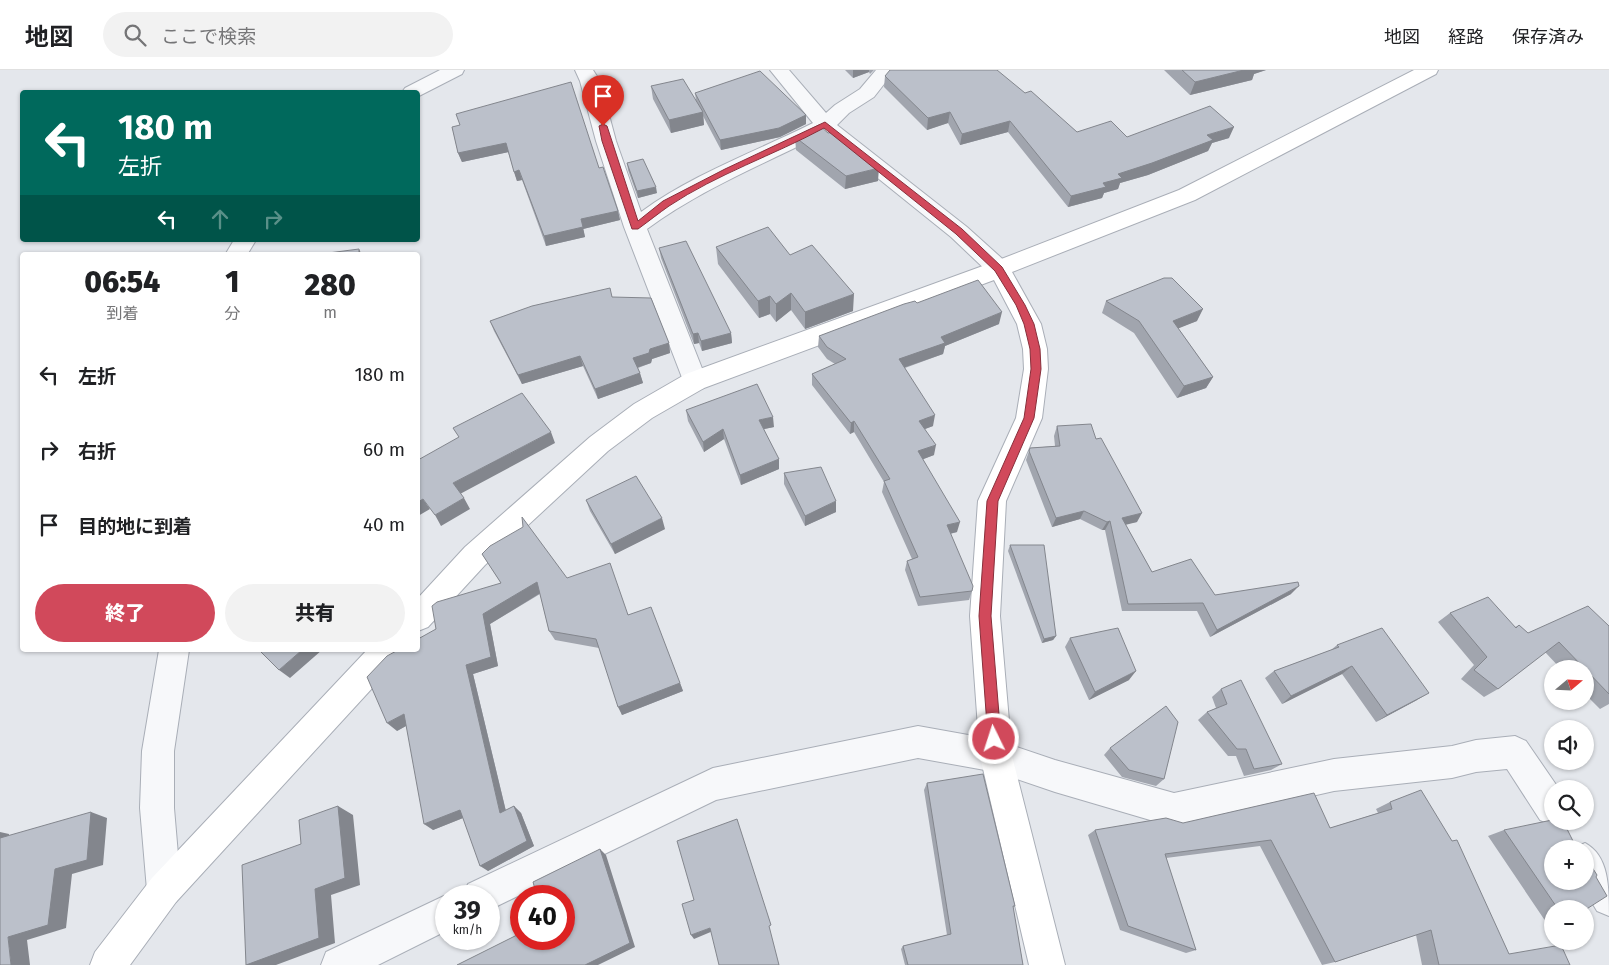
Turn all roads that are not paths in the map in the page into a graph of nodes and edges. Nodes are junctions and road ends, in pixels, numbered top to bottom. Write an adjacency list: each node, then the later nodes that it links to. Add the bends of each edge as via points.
1 (455, 70): 6 (street)
2 (584, 70): 8 (street)
3 (779, 70): 7 (street)
4 (886, 70): 7 (street, via 867,93)
5 (1429, 70): 9 (street, via 1187,195)
6 (416, 90)
7 (825, 124): 8 (street, via 666,204); 9 (street, via 959,232)
8 (635, 227): 10 (street)
9 (998, 269): 10 (street); 14 (street, via 1029,324 1036,369 1029,418 992,501 985,616)
10 (695, 381): 11 (street, via 643,411 599,444 475,556)
11 (420, 616)
12 (174, 652): 18 (street, via 158,751 157,808)
13 (385, 652): 18 (street)
14 (996, 756): 15 (street, via 1174,810 1334,775 1515,752); 17 (street, via 918,742 712,784); 23 (street)
15 (1544, 796)
16 (1594, 875): 19 (street)
17 (500, 886)
18 (164, 890): 21 (street)
19 (1609, 899)
20 (435, 918): 22 (street)
21 (108, 965)
22 (339, 965)
23 (1047, 965)

